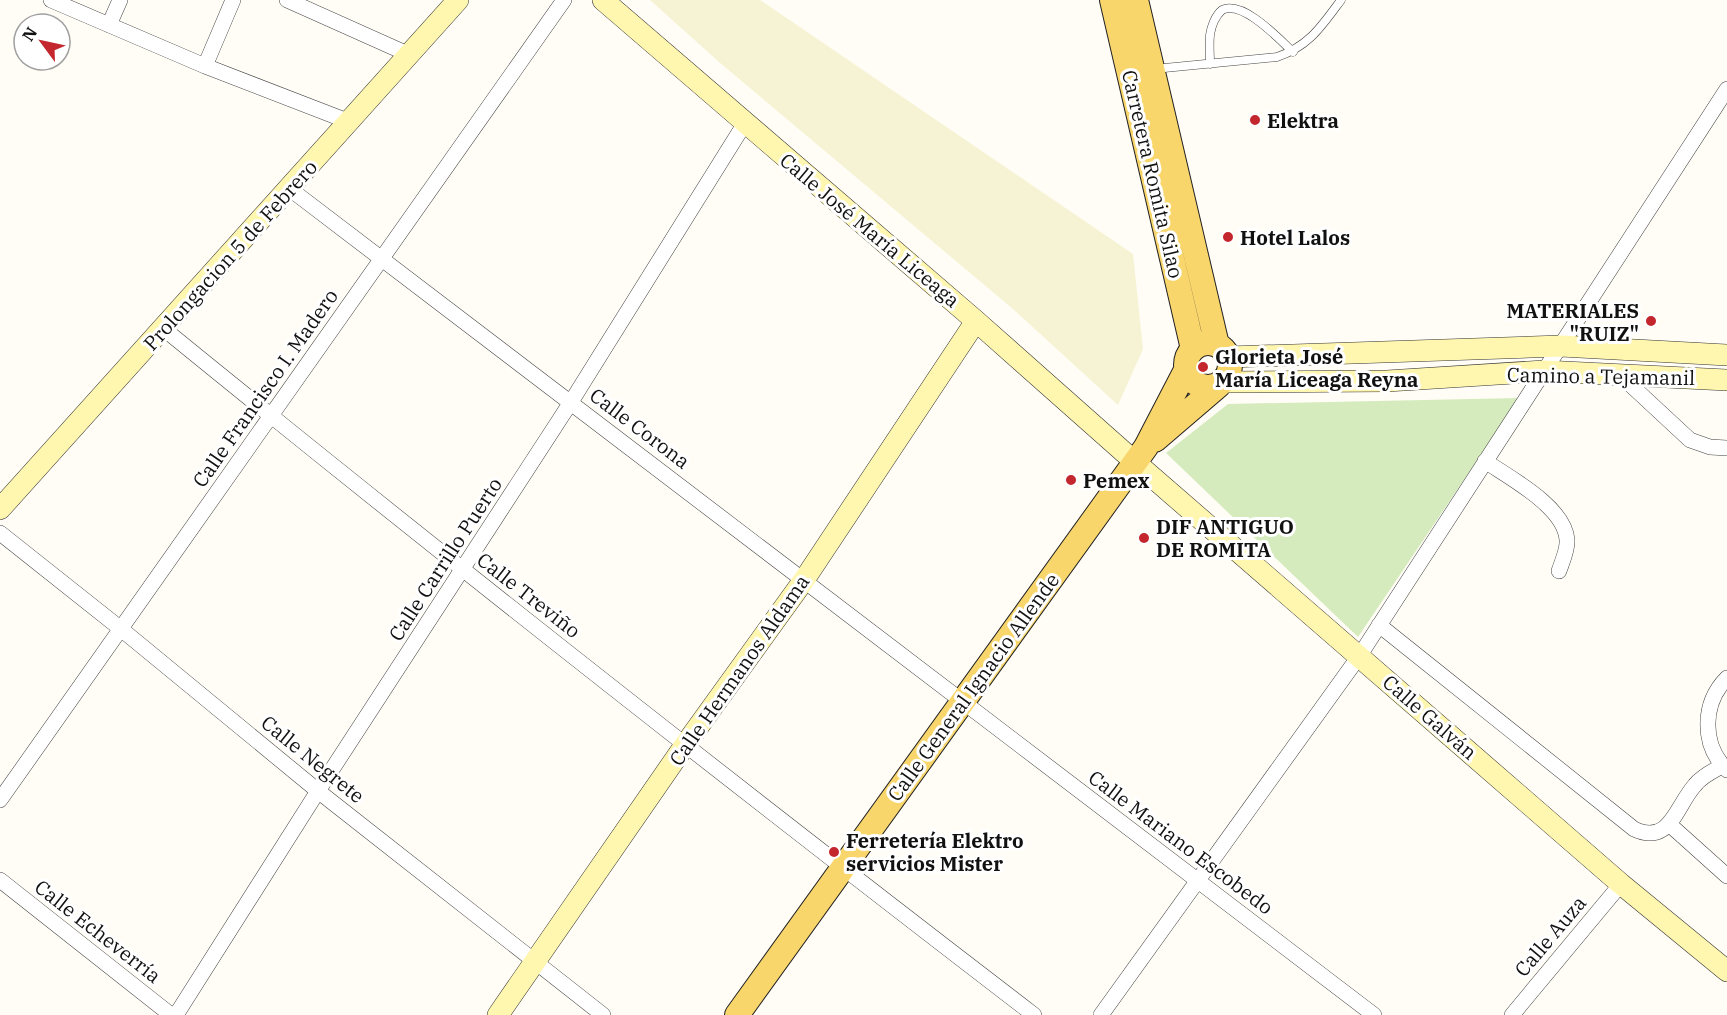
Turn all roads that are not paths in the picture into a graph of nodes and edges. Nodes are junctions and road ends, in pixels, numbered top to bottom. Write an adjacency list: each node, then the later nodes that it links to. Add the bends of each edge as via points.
1 (51, 0): 11 (street)
2 (120, 0): 11 (street)
3 (233, 0): 15 (street)
4 (458, 0): 13 (street, Prolongacion 5 de Febrero)
5 (564, 0): 21 (street, Calle Francisco I. Madero)
6 (603, 0): 19 (street, Calle José María Liceaga)
7 (1112, 0): 16 (main road, Carretera Romita Silao)
8 (1136, 0): 16 (main road, Carretera Romita Silao)
9 (1341, 0): 12 (lane, via 1306,43)
10 (293, 1): 13 (street)
11 (109, 25): 15 (street)
12 (1293, 52): 14 (lane); 14 (lane, via 1251,13 1229,6 1220,11 1213,23)
13 (410, 55): 18 (street, Prolongacion 5 de Febrero)
14 (1210, 64): 16 (lane)
15 (205, 66): 18 (street)
16 (1141, 70): 25 (main road, Carretera Romita Silao); 27 (main road, Carretera Romita Silao)
17 (1727, 89): 24 (street)
18 (350, 122): 20 (street, Prolongacion 5 de Febrero)
19 (745, 123): 22 (street, Calle José María Liceaga); 32 (street, Calle Carrillo Puerto)
20 (290, 189): 21 (street, Calle Corona); 23 (street, Prolongacion 5 de Febrero)
21 (382, 258): 32 (street, Calle Corona); 33 (street, Calle Francisco I. Madero)
22 (976, 321): 35 (street, Calle José María Liceaga); 41 (street, Calle Hermanos Aldama)
23 (164, 329): 33 (street, Calle Treviño); 37 (street, Prolongacion 5 de Febrero)
24 (1560, 346): 25 (street, Camino a Tejamanil, via 1307,356); 26 (street, Camino a Tejamanil); 28 (street)
25 (1223, 351): 27 (main road, via 1209,343); 31 (main road, via 1230,366)
26 (1727, 355)
27 (1189, 359): 31 (main road, via 1189,378 1194,384 1210,388); 35 (main road, Calle General Ignacio Allende)
28 (1544, 371): 29 (street, Camino a Tejamanil); 31 (street, Camino a Tejamanil, via 1387,381); 36 (street)
29 (1620, 375): 30 (street, Camino a Tejamanil); 34 (street, via 1690,440)
30 (1727, 380)
31 (1220, 384): 35 (main road, Calle General Ignacio Allende)
32 (571, 402): 39 (street, Calle Carrillo Puerto); 41 (street, Calle Corona)
33 (272, 416): 39 (street, Calle Treviño); 43 (street, Calle Francisco I. Madero)
34 (1727, 448)
35 (1141, 454): 44 (street, Calle Galván); 46 (main road, Calle General Ignacio Allende)
36 (1485, 461): 40 (street, via 1558,515 1567,540); 42 (street)
37 (0, 509)
38 (0, 533): 43 (street, Calle Negrete)
39 (463, 569): 47 (street, Calle Treviño); 49 (street, Calle Carrillo Puerto)
40 (1559, 572)
41 (804, 580): 46 (street, Calle Corona); 47 (street, Calle Hermanos Aldama)
42 (1379, 625): 44 (street); 51 (street, via 1634,829 1654,834)
43 (121, 629): 49 (street, Calle Negrete); 50 (street, Calle Francisco I. Madero)
44 (1360, 655): 55 (street); 56 (street, Calle Galván)
45 (1722, 683): 48 (street, via 1709,707 1707,730 1711,749)
46 (964, 702): 52 (main road, Calle General Ignacio Allende); 55 (street, Calle Mariano Escobedo)
47 (686, 745): 52 (street, Calle Treviño); 57 (street, Calle Hermanos Aldama)
48 (1725, 768): 51 (street, via 1706,775 1696,784)
49 (318, 791): 57 (street, Calle Negrete); 60 (street, Calle Carrillo Puerto)
50 (0, 800)
51 (1669, 824): 53 (street)
52 (843, 868): 63 (main road, Calle General Ignacio Allende); 64 (street, Calle Treviño)
53 (1727, 876)
54 (0, 880): 59 (street, Calle Echeverría)
55 (1197, 881): 65 (street); 66 (street, Calle Mariano Escobedo)
56 (1621, 884): 58 (street, Calle Galván); 67 (street, Calle Auza)
57 (534, 961): 61 (street, Calle Hermanos Aldama); 62 (street, Calle Negrete)
58 (1727, 971)
59 (171, 1015)
60 (176, 1015)
61 (498, 1015)
62 (603, 1015)
63 (737, 1015)
64 (1034, 1015)
65 (1101, 1015)
66 (1374, 1015)
67 (1512, 1015)

